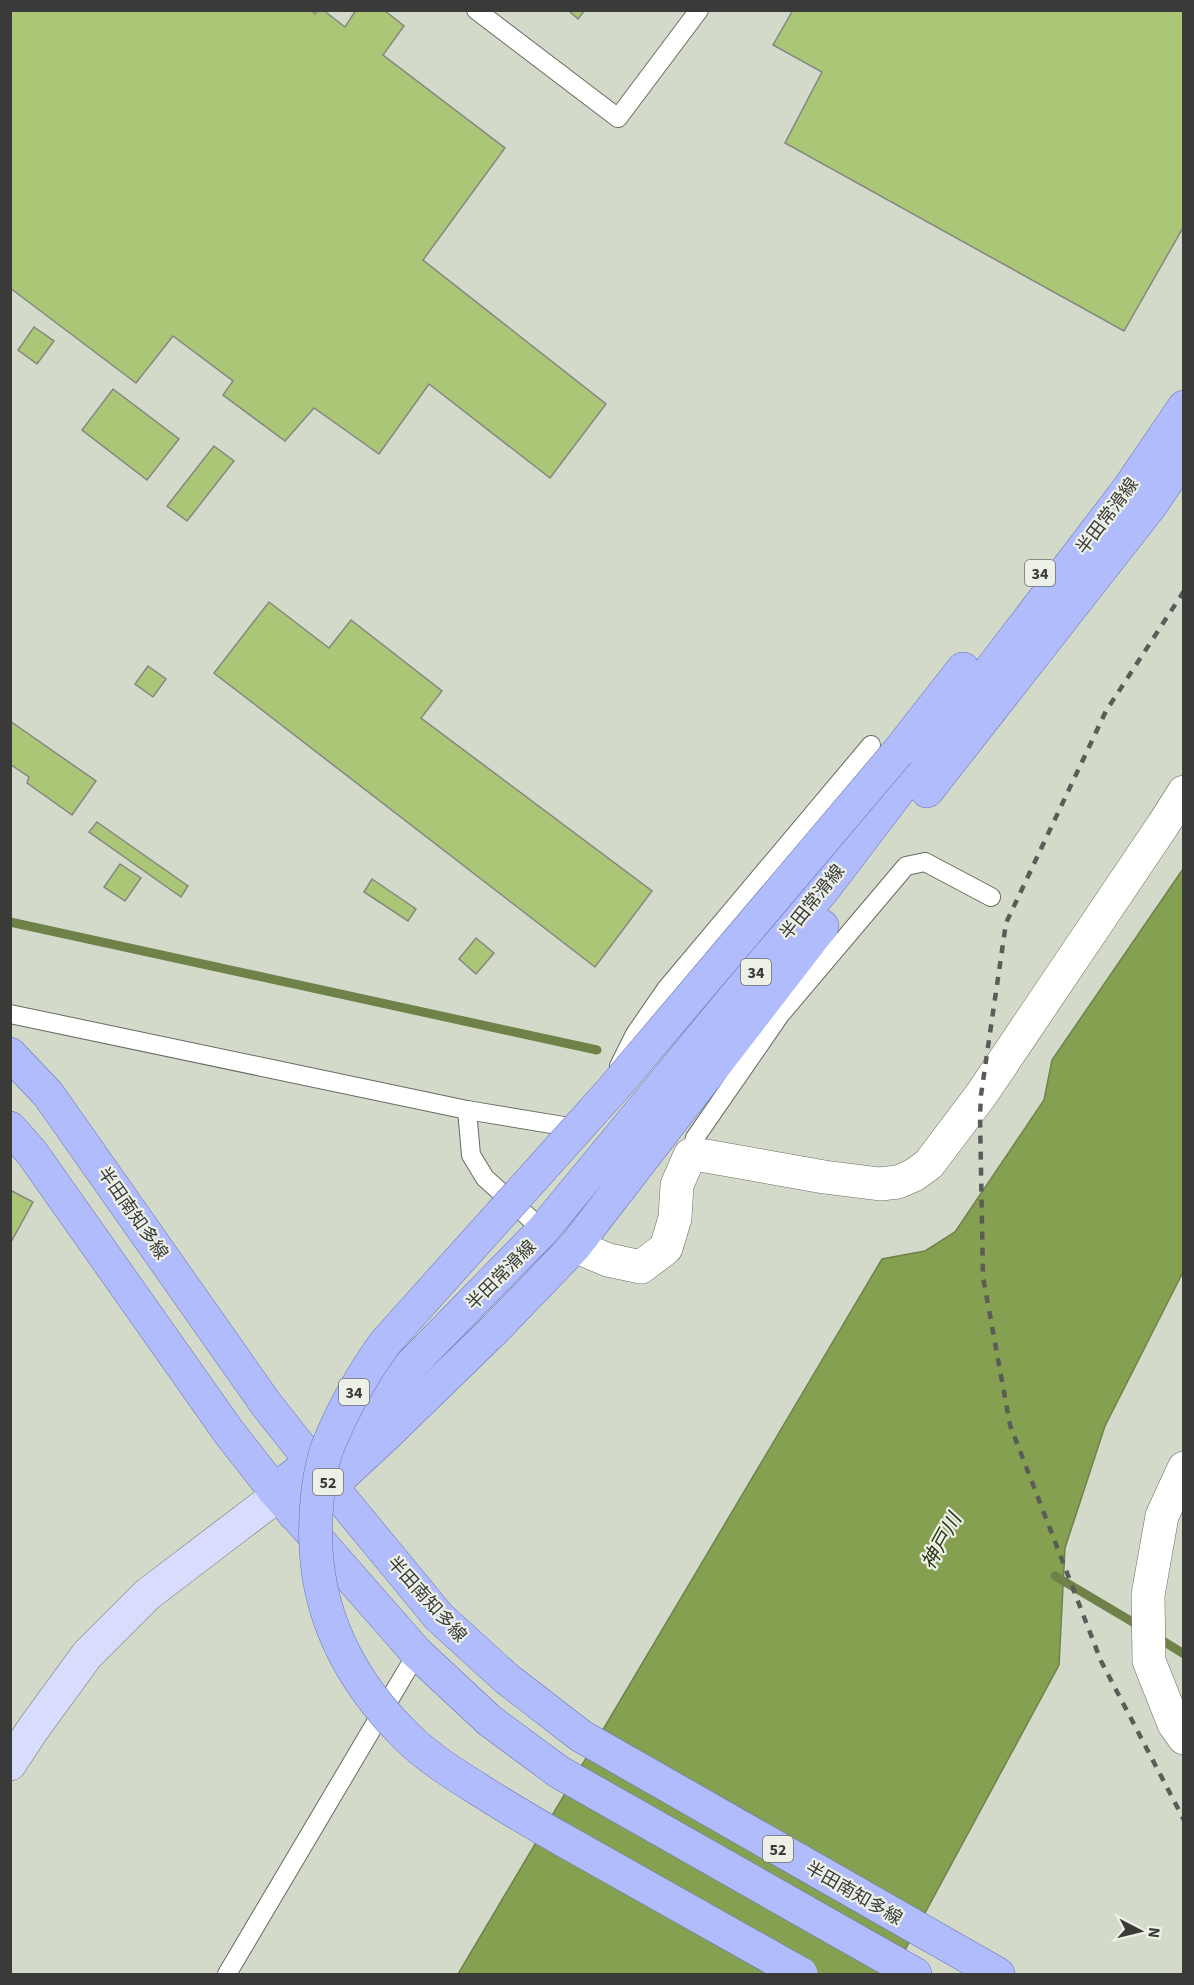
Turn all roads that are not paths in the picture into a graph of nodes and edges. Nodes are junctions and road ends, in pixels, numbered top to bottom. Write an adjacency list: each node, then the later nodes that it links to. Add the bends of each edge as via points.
1 (476, 10): 2 (lane, via 618,118)
2 (699, 10)
3 (1184, 395): 6 (main road, 34)
4 (1184, 407): 14 (main road, 半田常滑線 / 34, via 1130,488 826,886)
5 (1184, 456): 15 (main road, 半田常滑線 / 34, via 1151,505)
6 (884, 749): 11 (lane, via 666,989 635,1034 587,1129); 24 (main road, 34, bridge, via 613,1089 385,1343 363,1375 328,1448 318,1489 315,1530 324,1605 337,1641 358,1679 410,1740 438,1764 529,1821)
7 (1184, 792): 13 (street, via 981,1095 929,1164 898,1182 880,1184)
8 (991, 897): 13 (lane, via 925,862 906,866 780,1015 694,1138)
9 (10, 1014): 11 (lane)
10 (10, 1054): 17 (main road, 半田南知多線 / 52, via 48,1094 266,1404)
11 (466, 1110): 14 (lane, via 471,1155 485,1178)
12 (10, 1128): 18 (main road, 52, via 32,1153 228,1431)
13 (690, 1155): 15 (street, via 677,1185 675,1218 666,1248 641,1267 608,1260)
14 (543, 1230): 17 (main road, 半田常滑線 / 34, via 365,1412)
15 (575, 1246): 17 (main road, 半田常滑線 / 34, via 479,1344)
16 (1184, 1468): 20 (street, via 1162,1516 1149,1595 1149,1661 1174,1724)
17 (322, 1474): 18 (main road, 半田常滑線 / 34); 22 (main road, 半田南知多線 / 52, via 439,1617 506,1678 580,1736)
18 (282, 1499): 19 (main road, 52); 21 (street, via 147,1594 87,1655)
19 (417, 1653): 23 (lane); 25 (main road, 52, via 490,1721 559,1772)
20 (1184, 1738)
21 (10, 1764)
22 (987, 1968)
23 (227, 1974)
24 (801, 1974)
25 (915, 1974)

